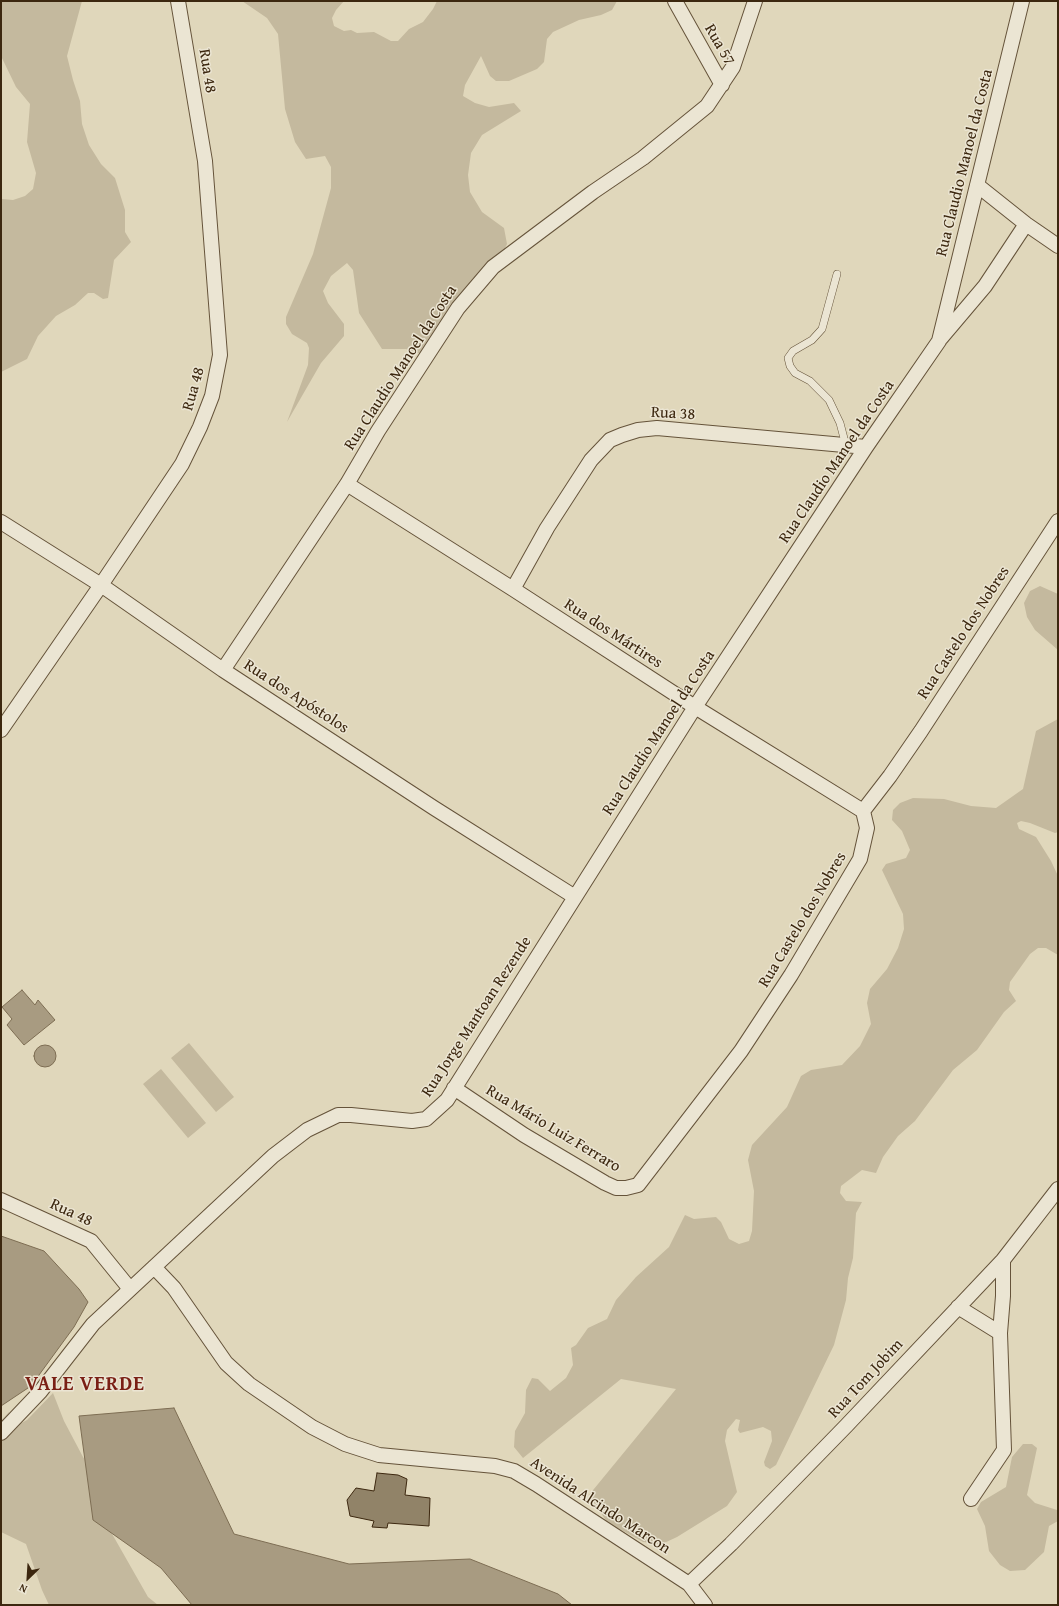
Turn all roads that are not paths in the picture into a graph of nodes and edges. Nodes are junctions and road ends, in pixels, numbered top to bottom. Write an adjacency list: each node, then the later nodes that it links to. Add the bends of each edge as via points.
1 (178, 1): 16 (street, Rua 48, via 205,161 220,355 212,396 182,464)
2 (675, 1): 5 (street, Rua 57)
3 (755, 1): 5 (street, Rua Claudio Manoel da Costa, via 733,67)
4 (1022, 1): 6 (street, Rua Claudio Manoel da Costa)
5 (722, 85): 13 (street, Rua Claudio Manoel da Costa, via 707,106 643,158 493,267 458,308 378,431)
6 (977, 186): 7 (street); 10 (street, Rua Claudio Manoel da Costa)
7 (1026, 224): 8 (street); 10 (street, via 985,286)
8 (1058, 246)
9 (837, 274): 11 (lane, via 822,329 812,340 793,351 788,358 795,373 810,381 829,400 840,423)
10 (938, 341): 12 (street, Rua Claudio Manoel da Costa)
11 (846, 446): 12 (street, Rua 38); 17 (street, Rua 38, via 657,428 638,430 610,440 591,460 547,528)
12 (866, 447): 19 (street, Rua Claudio Manoel da Costa)
13 (347, 484): 17 (street, Rua dos Mártires); 18 (street, Rua Claudio Manoel da Costa)
14 (1058, 521): 21 (street, Rua Castelo dos Nobres, via 921,731)
15 (1, 522): 16 (street, Rua dos Apóstolos)
16 (101, 585): 18 (street, Rua dos Apóstolos); 20 (street, Rua 48)
17 (513, 589): 19 (street, Rua dos Mártires)
18 (223, 670): 22 (street, Rua dos Apóstolos)
19 (695, 708): 21 (street, Rua dos Mártires); 22 (street, Rua Claudio Manoel da Costa)
20 (1, 730)
21 (863, 811): 24 (street, Rua Castelo dos Nobres, via 867,828 860,859 792,975 741,1051)
22 (575, 897): 23 (street, Rua Jorge Mantoan Rezende)
23 (454, 1088): 24 (street, Rua Mário Luiz Ferraro, via 524,1136 606,1183 616,1188); 28 (street, Rua Jorge Mantoan Rezende, via 447,1100 426,1119 412,1122 338,1115 307,1130 273,1156)
24 (638, 1185)
25 (1058, 1189): 27 (street, Rua Tom Jobim)
26 (1, 1200): 29 (street, Rua 48, via 91,1241)
27 (1003, 1260): 30 (street, Rua Tom Jobim); 31 (street, via 1004,1296)
28 (154, 1267): 29 (street, Rua Jorge Mantoan Rezende); 34 (street, Avenida Alcindo Marcon, via 174,1288 226,1363 249,1384 312,1427 345,1444 379,1455 495,1466 514,1471)
29 (130, 1289): 32 (street, Rua Jorge Mantoan Rezende, via 93,1324 40,1392)
30 (958, 1306): 31 (street); 34 (street, Rua Tom Jobim, via 836,1437)
31 (1000, 1333): 33 (street, via 1004,1450)
32 (1, 1433)
33 (971, 1499)
34 (689, 1584): 35 (street, Avenida Alcindo Marcon)
35 (705, 1605)

